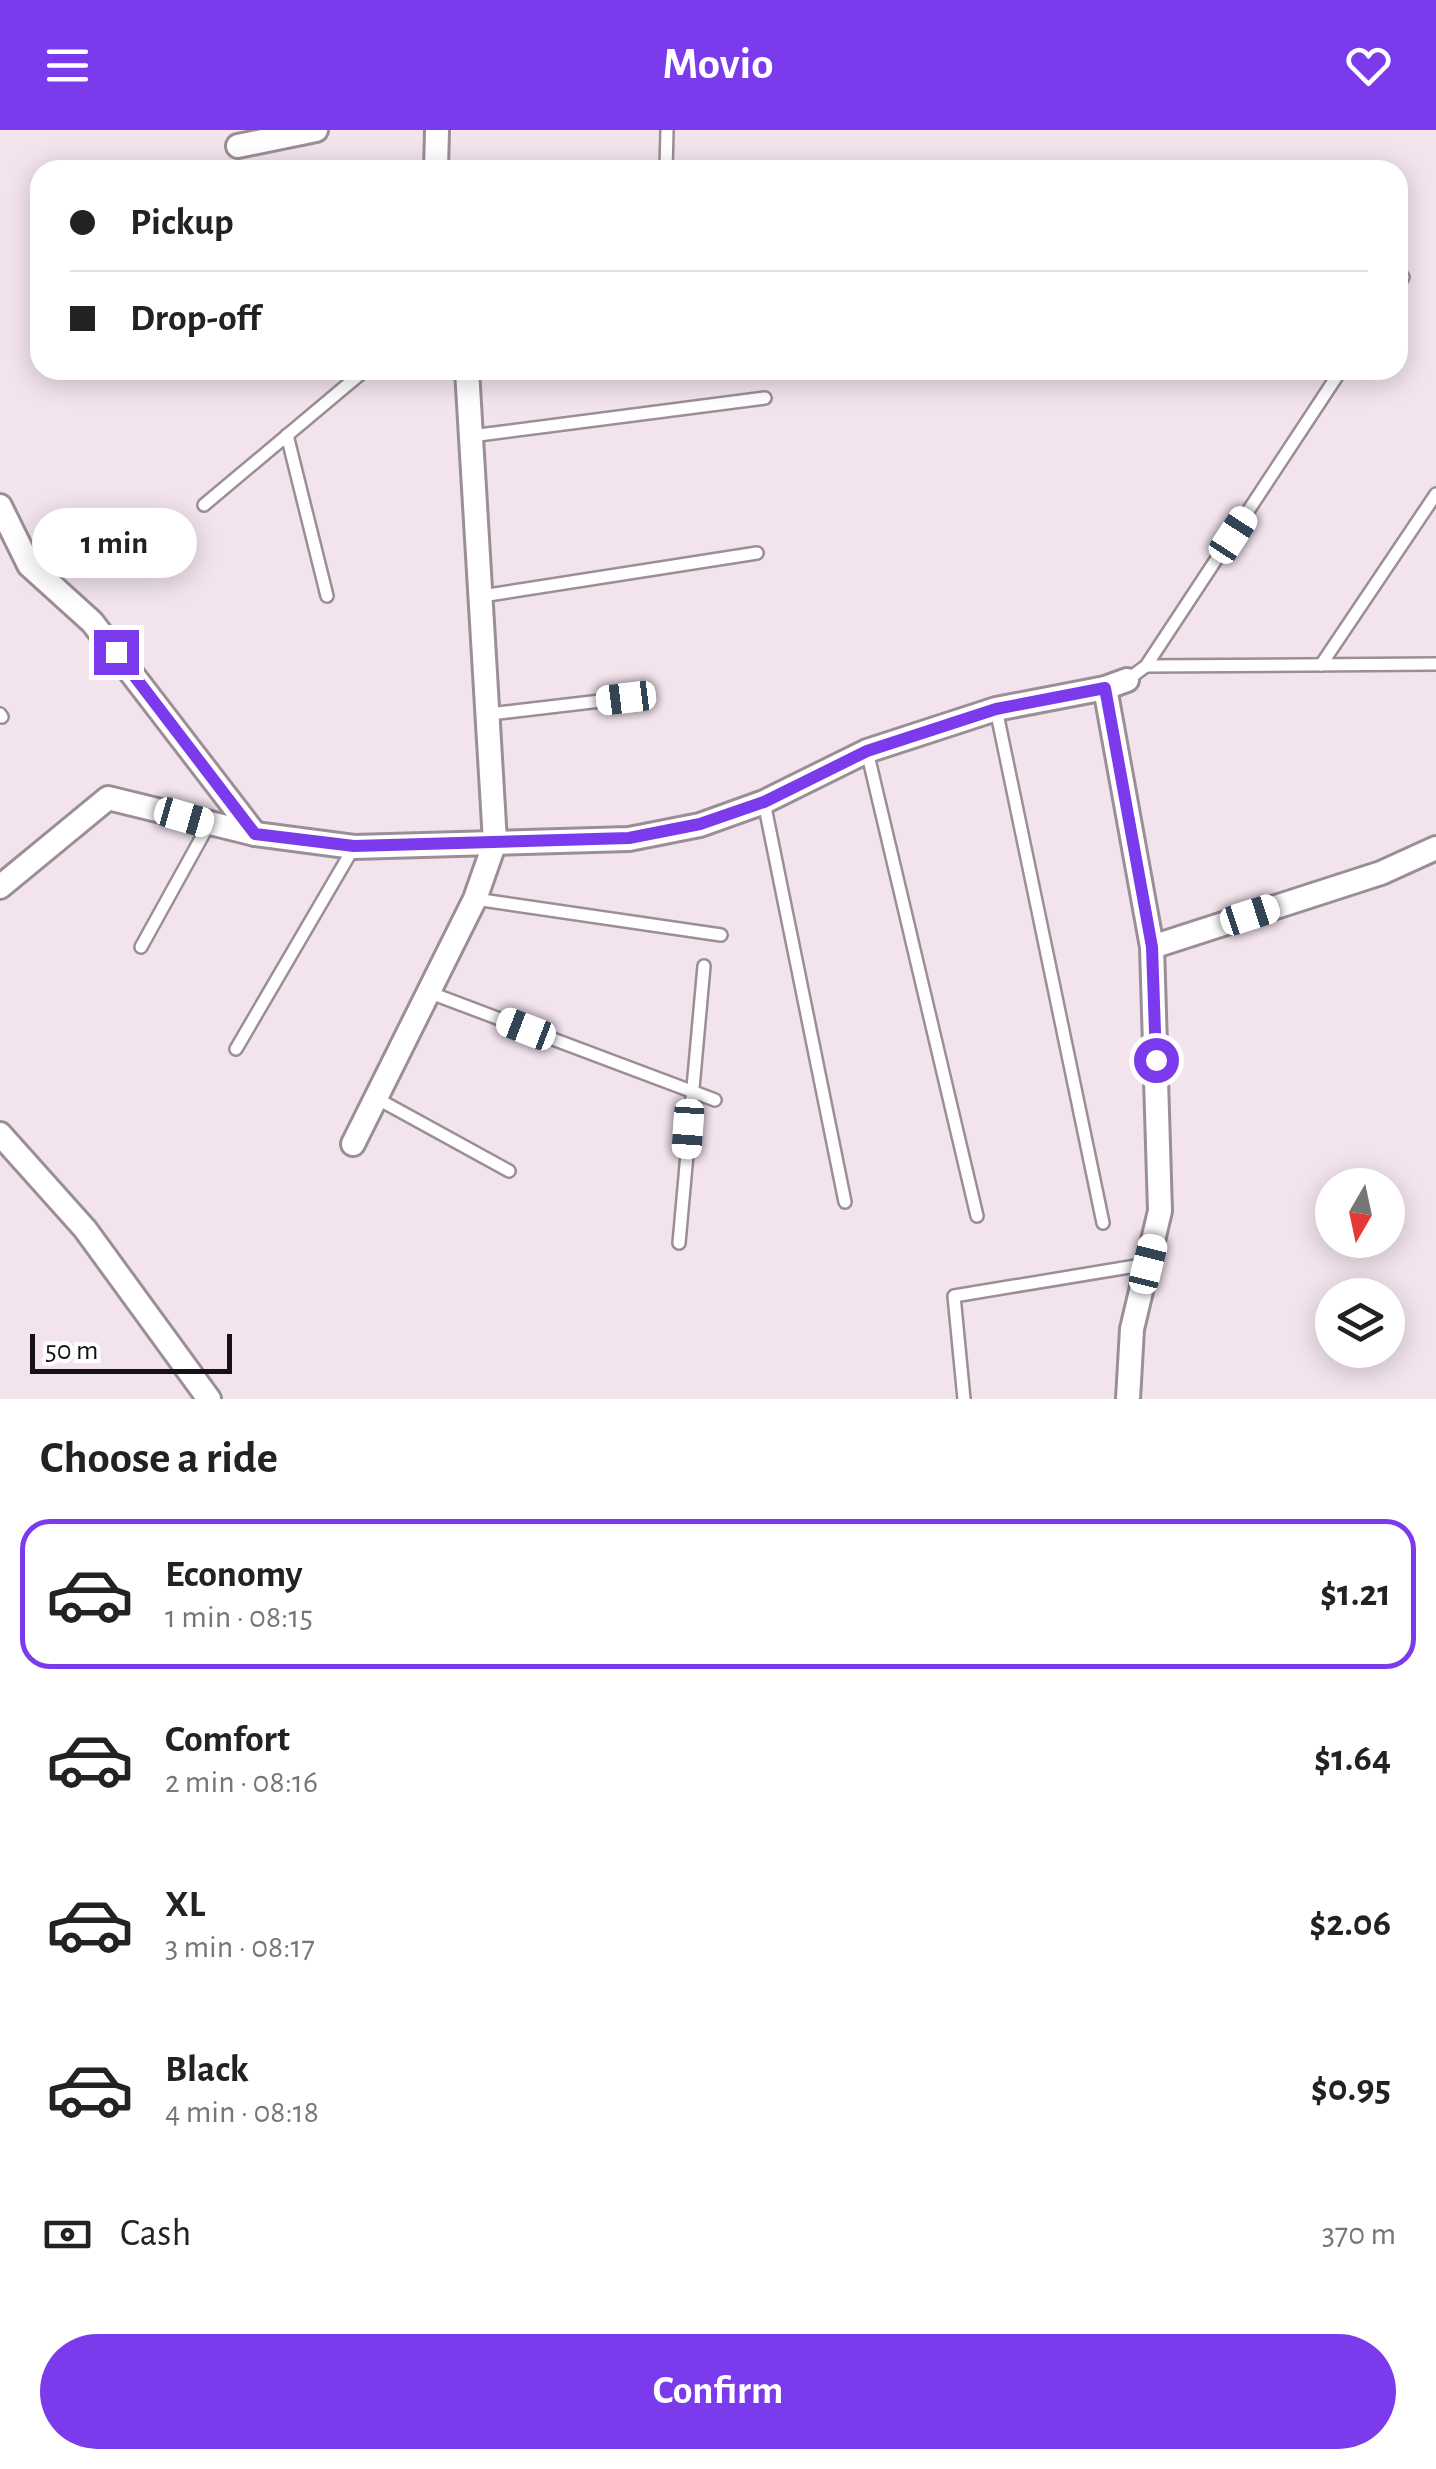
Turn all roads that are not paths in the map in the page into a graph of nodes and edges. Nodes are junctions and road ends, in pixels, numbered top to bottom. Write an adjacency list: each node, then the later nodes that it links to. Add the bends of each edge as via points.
1 (316, 130): 4 (street)
2 (437, 130): 5 (street)
3 (668, 130): 6 (lane)
4 (238, 146)
5 (436, 160)
6 (666, 160)
7 (353, 380): 11 (lane)
8 (468, 380): 12 (street)
9 (1334, 380): 22 (lane)
10 (765, 398): 12 (lane)
11 (287, 435): 14 (lane); 18 (lane)
12 (471, 436): 19 (street)
13 (1436, 494): 21 (lane)
14 (204, 505)
15 (0, 506): 16 (street)
16 (8, 541): 30 (street, via 92,622)
17 (757, 553): 19 (lane)
18 (327, 596)
19 (482, 596): 26 (street)
20 (1436, 664): 21 (lane)
21 (1321, 665): 22 (lane)
22 (1146, 666): 23 (lane)
23 (1116, 684): 25 (street); 38 (street)
24 (626, 698): 26 (lane)
25 (996, 709): 27 (street); 50 (lane)
26 (490, 714): 31 (street)
27 (867, 751): 28 (street); 49 (lane)
28 (764, 802): 31 (street, via 629,838); 48 (lane)
29 (209, 824): 30 (street); 34 (street, via 108,798); 37 (lane)
30 (255, 834): 32 (street)
31 (495, 842): 32 (street); 35 (street)
32 (354, 846): 41 (lane)
33 (1436, 848): 38 (street, via 1381,873)
34 (0, 887)
35 (474, 899): 36 (lane); 40 (street)
36 (720, 935)
37 (141, 947)
38 (1152, 947): 52 (street, via 1160,1211)
39 (704, 966): 42 (lane)
40 (428, 992): 42 (lane); 43 (street)
41 (236, 1049)
42 (690, 1091): 44 (lane); 51 (lane)
43 (376, 1098): 46 (street); 47 (lane)
44 (715, 1100)
45 (0, 1134): 53 (street, via 86,1229)
46 (353, 1144)
47 (509, 1171)
48 (845, 1202)
49 (976, 1216)
50 (1104, 1223)
51 (679, 1243)
52 (1148, 1264): 54 (lane, via 954,1296); 55 (street, via 1132,1329)
53 (209, 1399)
54 (964, 1399)
55 (1128, 1399)

